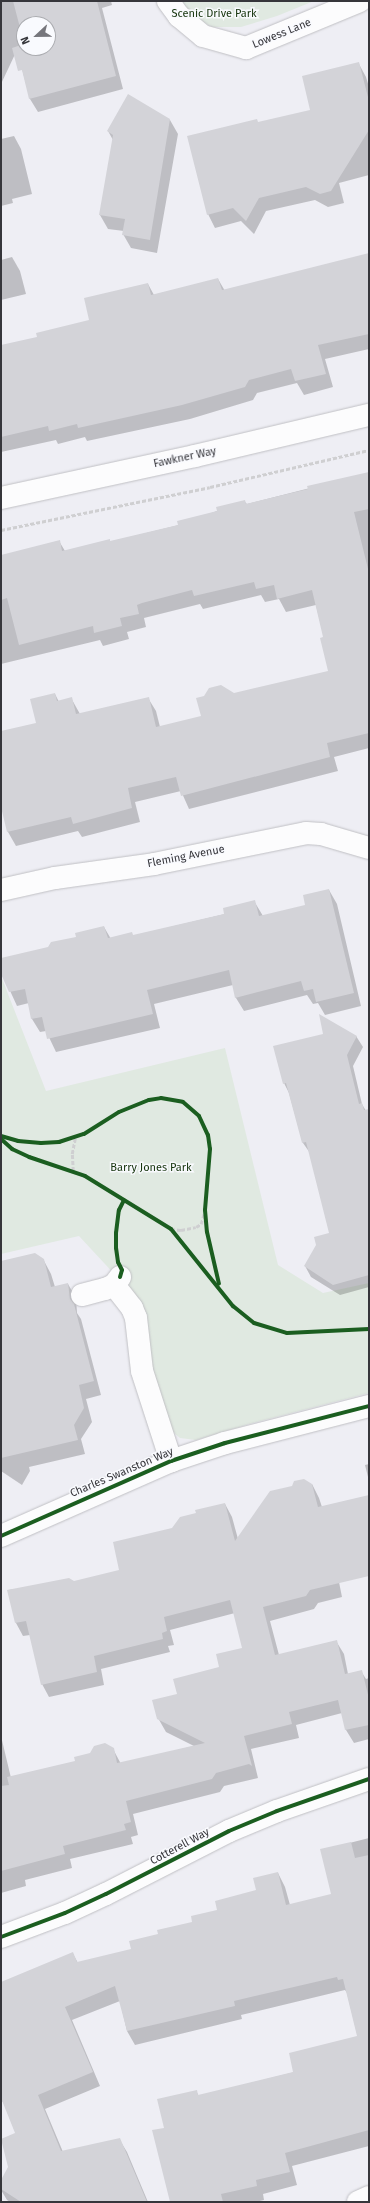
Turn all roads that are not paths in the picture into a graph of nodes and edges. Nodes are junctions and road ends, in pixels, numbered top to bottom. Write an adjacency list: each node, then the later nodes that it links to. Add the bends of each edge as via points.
1 (168, 1): 2 (street, Lowess Lane, via 179,16 203,36 246,48)
2 (360, 1)
3 (369, 416): 4 (street, Fawkner Way)
4 (1, 498)
5 (369, 848): 6 (street, Fleming Avenue, via 321,834 306,834 154,864 55,878)
6 (1, 890)
7 (82, 1295): 9 (street, via 117,1281 132,1308 142,1371)
8 (369, 1406): 9 (street, Charles Swanston Way, via 225,1443)
9 (171, 1461): 10 (street, Charles Swanston Way)
10 (1, 1536)
11 (369, 1779): 12 (street, Cotterell Way, via 229,1831 106,1894)
12 (1, 1936)
13 (369, 2197): 14 (street)
14 (358, 2202)

